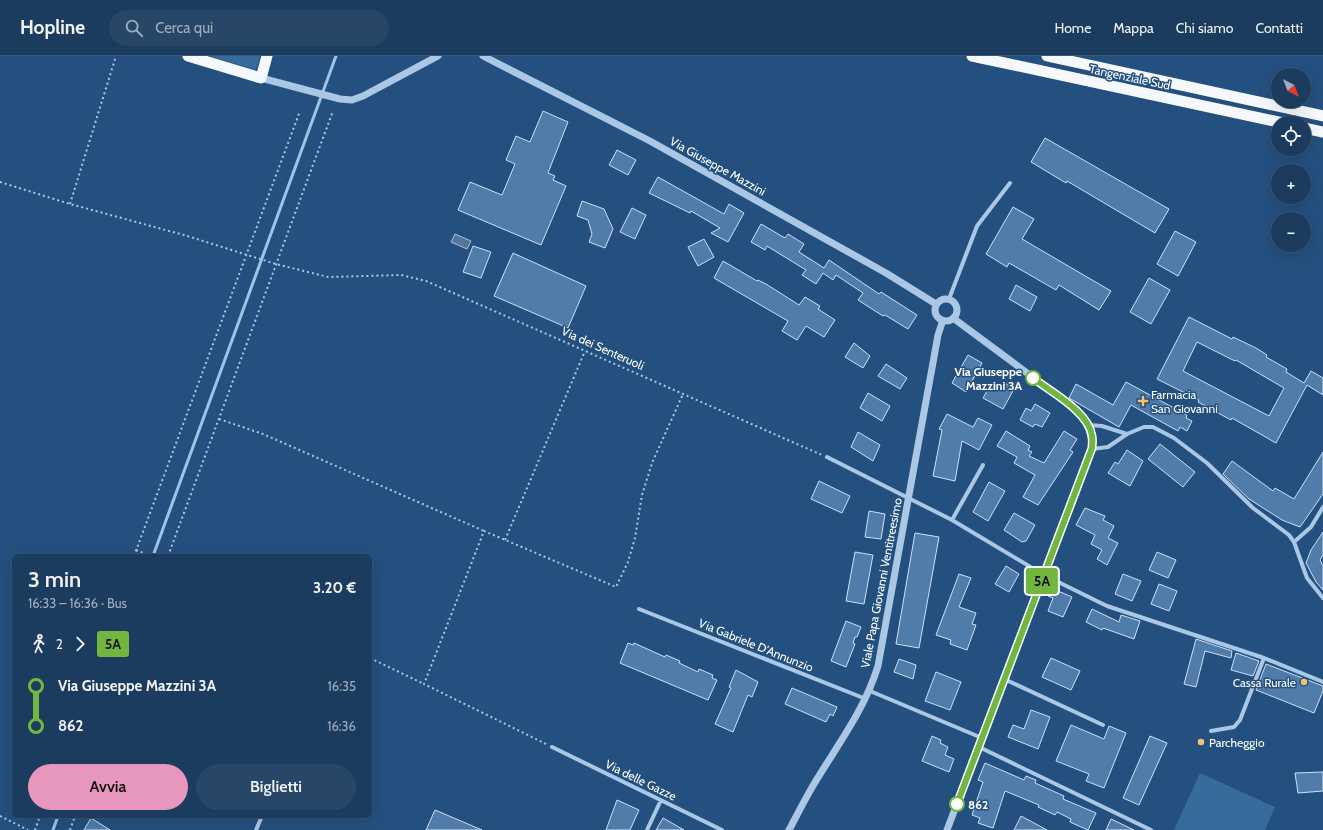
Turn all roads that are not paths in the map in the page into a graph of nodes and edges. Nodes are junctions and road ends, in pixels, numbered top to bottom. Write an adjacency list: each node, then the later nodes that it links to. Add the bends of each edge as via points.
1 (188, 56): 7 (highway)
2 (267, 56): 7 (highway)
3 (438, 56): 7 (street, via 352,100)
4 (483, 56): 14 (street, Via Giuseppe Mazzini, via 650,141 886,273)
5 (972, 56): 9 (highway, Tangenziale Sud)
6 (1047, 56): 8 (highway, Tangenziale Sud)
7 (262, 78)
8 (1322, 115)
9 (1271, 120)
10 (1311, 129): 11 (highway)
11 (1323, 132)
12 (1010, 183): 13 (street, via 977,226)
13 (948, 299): 14 (street); 15 (street, via 953,301 957,310)
14 (936, 304): 16 (street, via 935,313)
15 (953, 318): 16 (street); 17 (street, via 1077,410)
16 (943, 320): 22 (street, Viale Papa Giovanni Ventitreesimo, via 938,335)
17 (1089, 425): 18 (street, via 1102,426); 19 (street)
18 (1127, 434): 19 (street, via 1108,447); 25 (street, via 1144,427 1153,428 1174,438 1207,463 1253,508 1289,535)
19 (1092, 448): 26 (street)
20 (827, 457): 22 (street)
21 (982, 465): 24 (street)
22 (908, 500): 24 (street); 32 (street, Viale Papa Giovanni Ventitreesimo, via 878,666)
23 (1323, 507): 25 (street, via 1311,527)
24 (952, 520): 26 (street)
25 (1294, 542): 27 (street, via 1307,578)
26 (1044, 575): 29 (street, via 1107,606); 30 (street)
27 (1323, 598)
28 (639, 609): 33 (street, Via Gabriele D'Annunzio)
29 (1264, 658): 31 (street); 35 (street, via 1240,720 1234,727)
30 (1004, 679): 34 (street); 36 (street)
31 (1323, 682)
32 (870, 691): 33 (street, Viale Papa Giovanni Ventitreesimo); 36 (street)
33 (866, 699): 44 (street, Viale Papa Giovanni Ventitreesimo)
34 (1103, 725)
35 (1211, 731)
36 (982, 738): 38 (street)
37 (552, 747): 39 (street, Via delle Gazze)
38 (979, 747): 45 (street); 46 (street)
39 (661, 800): 42 (street); 43 (street, Via delle Gazze)
40 (261, 818): 41 (street)
41 (256, 830)
42 (647, 830)
43 (722, 830)
44 (789, 830)
45 (947, 830)
46 (1151, 830)

